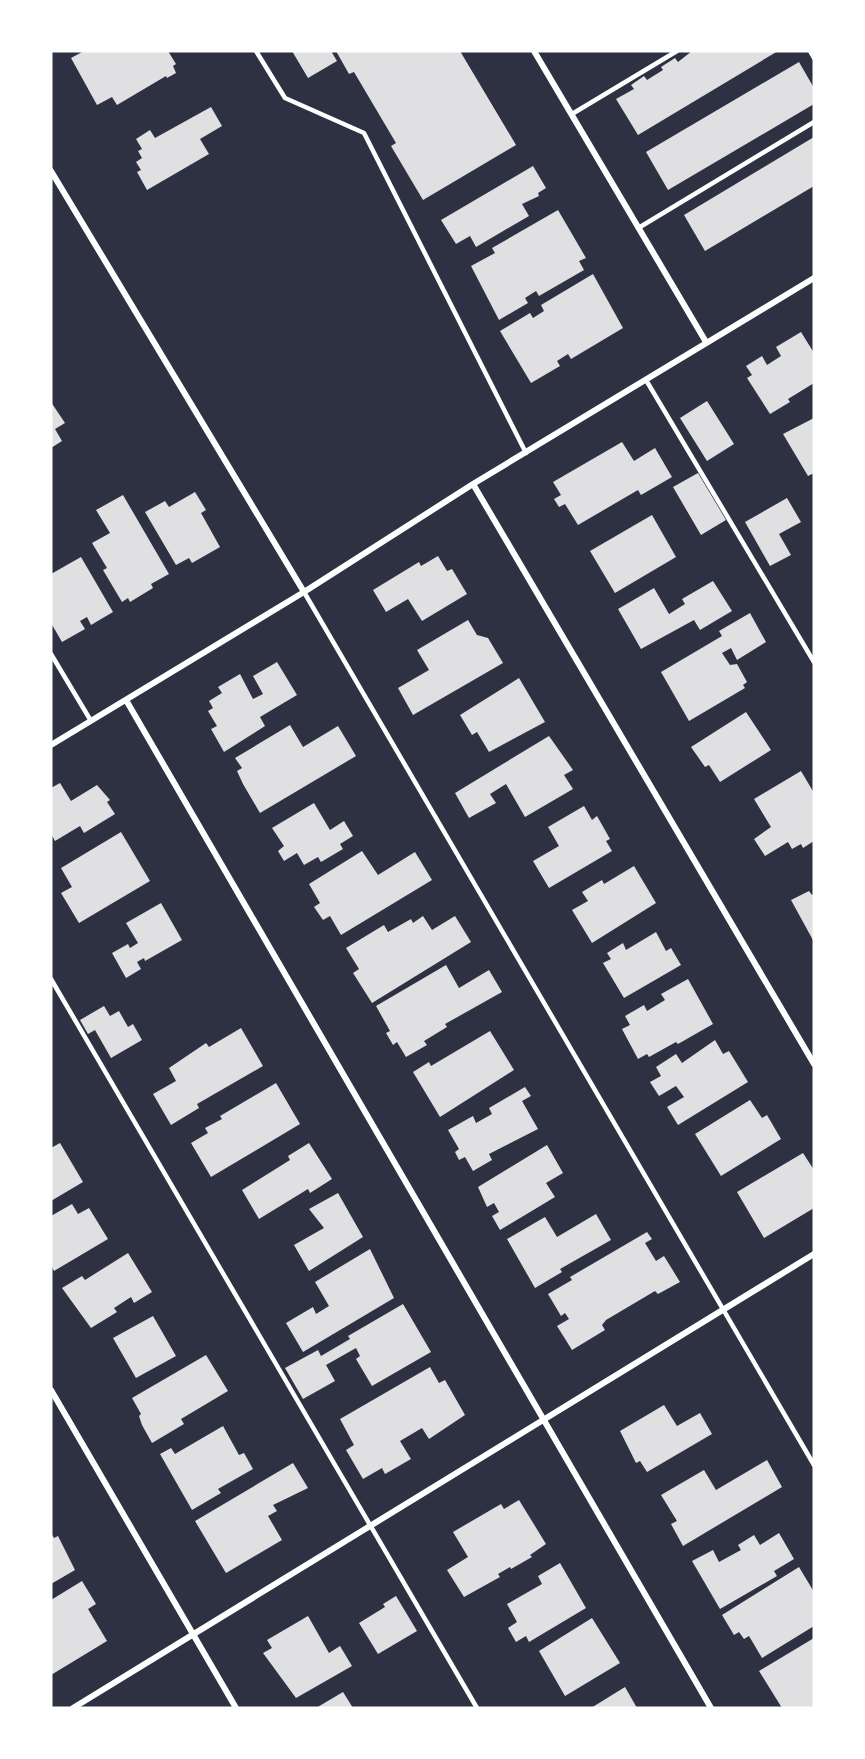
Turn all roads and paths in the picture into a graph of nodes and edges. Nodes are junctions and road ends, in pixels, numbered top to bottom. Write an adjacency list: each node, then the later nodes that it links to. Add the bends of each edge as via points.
1 (256, 51): 13 (lane, via 285,98 364,134)
2 (534, 51): 6 (street)
3 (676, 51): 6 (lane)
4 (810, 51): 5 (lane)
5 (814, 58)
6 (572, 114): 9 (street)
7 (814, 122): 9 (lane)
8 (51, 171): 15 (street)
9 (640, 227): 11 (street)
10 (814, 278): 11 (street)
11 (706, 342): 12 (street)
12 (646, 380): 13 (street); 17 (lane)
13 (526, 453): 14 (street)
14 (473, 484): 15 (street); 22 (street)
15 (304, 592): 18 (street); 24 (lane)
16 (51, 654): 19 (lane)
17 (814, 662)
18 (126, 700): 19 (street); 26 (street)
19 (91, 721): 20 (street)
20 (51, 745)
21 (51, 979): 28 (lane)
22 (814, 1064)
23 (814, 1254): 24 (street)
24 (722, 1310): 26 (street); 27 (lane)
25 (51, 1390): 29 (street)
26 (543, 1419): 28 (street); 33 (street)
27 (814, 1465)
28 (371, 1526): 29 (street); 32 (lane)
29 (194, 1634): 30 (street); 31 (street)
30 (73, 1708)
31 (236, 1708)
32 (477, 1708)
33 (711, 1708)

